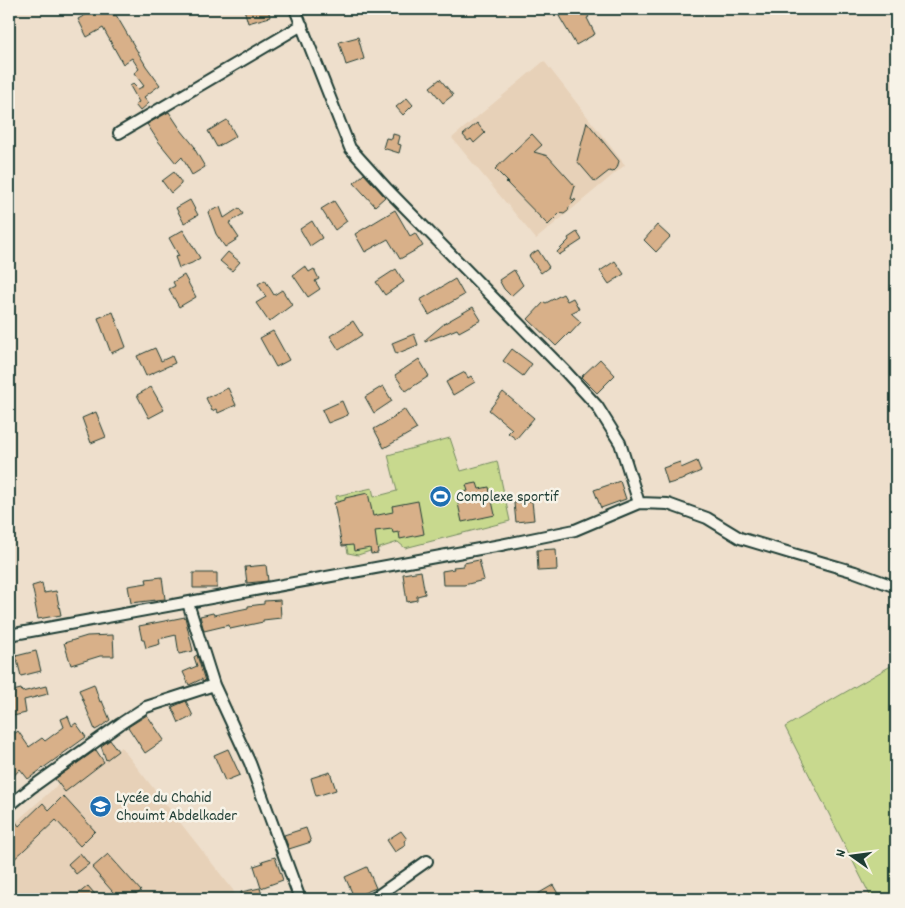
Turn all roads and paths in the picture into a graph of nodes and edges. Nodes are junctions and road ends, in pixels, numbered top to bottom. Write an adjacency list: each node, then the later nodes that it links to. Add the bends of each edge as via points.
1 (295, 9): 2 (street)
2 (302, 25): 3 (street); 4 (street, via 350,148 597,406 620,443)
3 (119, 133)
4 (639, 503): 5 (street, via 668,504 707,518 740,538); 6 (street, via 575,530)
5 (896, 587)
6 (188, 603): 7 (street); 8 (street)
7 (9, 635)
8 (214, 685): 9 (street, via 146,707); 11 (street, via 250,763)
9 (9, 806)
10 (426, 861): 12 (street)
11 (300, 899)
12 (373, 899)

